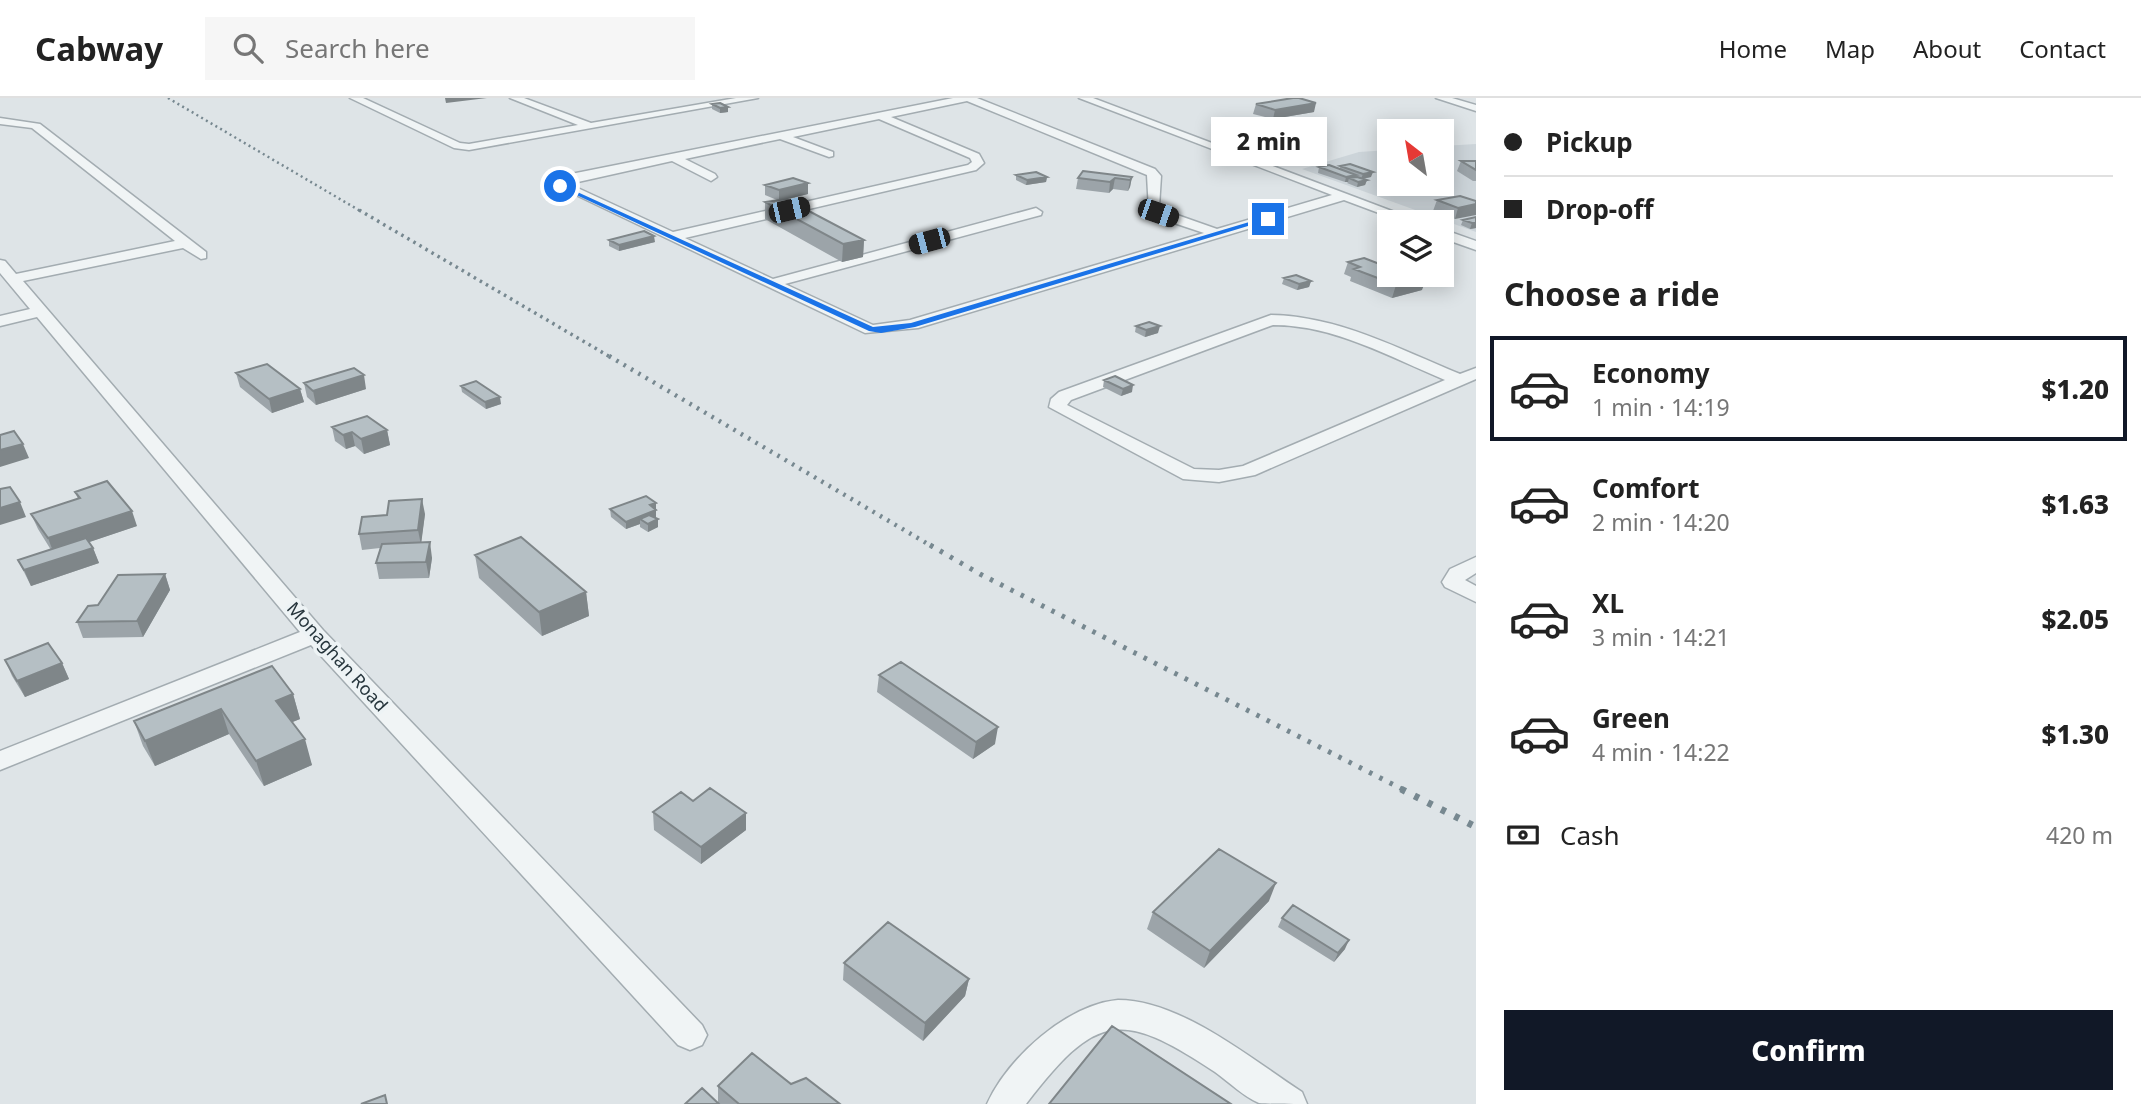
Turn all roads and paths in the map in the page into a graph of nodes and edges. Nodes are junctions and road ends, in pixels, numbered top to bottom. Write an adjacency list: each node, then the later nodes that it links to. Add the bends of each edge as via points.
1 (355, 98): 12 (street, via 458,146 479,147)
2 (515, 98): 12 (street)
3 (681, 98): 8 (street)
4 (753, 98): 8 (street)
5 (968, 98): 10 (street); 20 (street, via 1151,172 1155,176 1153,208 1158,213)
6 (1084, 98): 17 (street)
7 (1441, 98): 9 (street)
8 (706, 107): 12 (street)
9 (1476, 108)
10 (880, 116): 13 (street); 21 (street, via 975,156 978,163)
11 (0, 121): 23 (street, via 36,126)
12 (590, 127)
13 (781, 136): 14 (street); 15 (street)
14 (829, 154)
15 (673, 158): 16 (street); 21 (street, via 559,184)
16 (711, 177)
17 (1343, 196): 18 (street); 20 (street)
18 (1381, 210)
19 (1036, 212): 28 (street)
20 (1219, 234): 28 (street, via 890,330 871,330)
21 (670, 237): 28 (street)
22 (1454, 238): 24 (street)
23 (184, 243): 25 (street); 27 (street)
24 (1476, 246)
25 (201, 255)
26 (0, 264): 27 (street, Monaghan Road)
27 (13, 279): 29 (street, Monaghan Road)
28 (770, 284)
29 (39, 312): 30 (street); 34 (street, Monaghan Road)
30 (0, 321)
31 (1468, 376): 31 (street, via 1248,471 1219,476 1190,475 1058,407 1065,396 1280,319 1313,322)
32 (1476, 564): 33 (street, via 1453,582)
33 (1476, 595)
34 (315, 635): 35 (street); 36 (street, Monaghan Road)
35 (0, 761)
36 (690, 1035)
37 (1005, 1104): 38 (street, via 1059,1041 1105,1015 1129,1014 1161,1024)
38 (1289, 1104)

